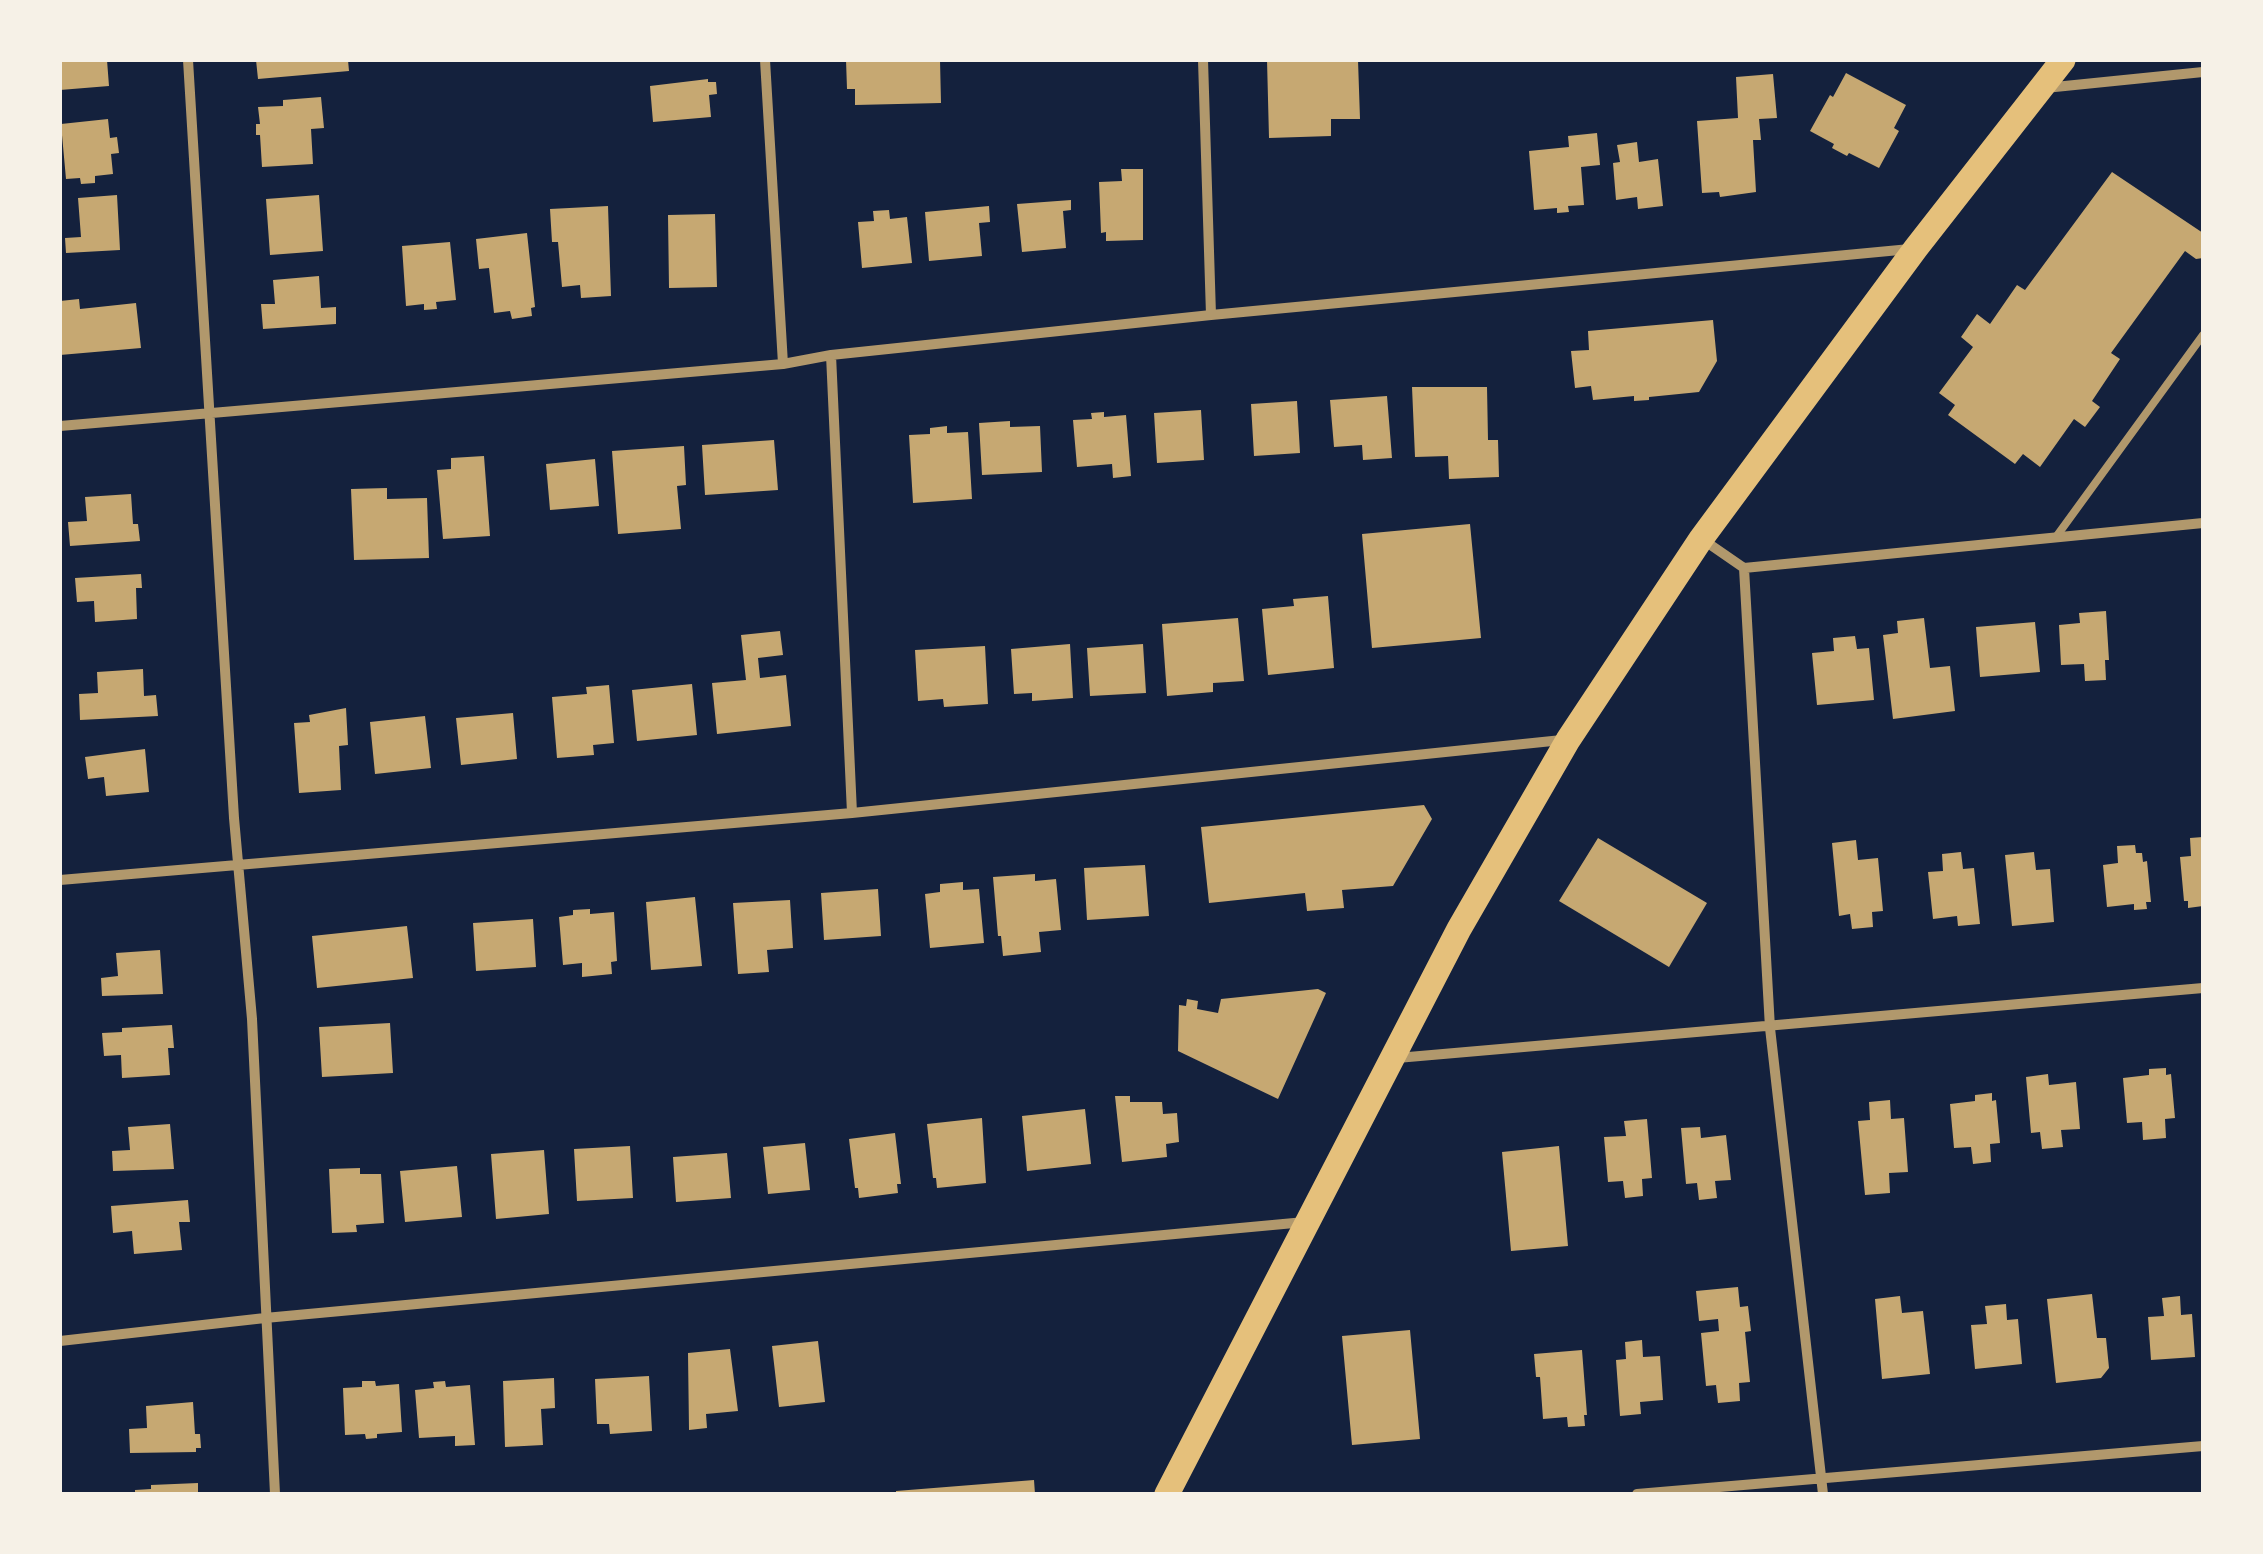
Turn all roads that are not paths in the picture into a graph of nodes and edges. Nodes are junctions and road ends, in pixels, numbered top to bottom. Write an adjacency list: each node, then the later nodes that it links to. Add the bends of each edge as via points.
1 (188, 60): 12 (street)
2 (765, 60): 11 (street)
3 (1203, 60): 8 (street)
4 (2063, 60): 6 (main road)
5 (2203, 72): 6 (street)
6 (2042, 88): 7 (main road)
7 (1916, 248): 8 (street); 16 (main road)
8 (1211, 315): 10 (street)
9 (2203, 335): 15 (lane)
10 (831, 355): 11 (street); 19 (street)
11 (783, 364): 12 (street)
12 (210, 412): 13 (street); 20 (street)
13 (60, 426)
14 (2203, 522): 15 (street)
15 (2056, 537): 17 (street)
16 (1701, 539): 17 (street); 18 (main road)
17 (1744, 568): 23 (street)
18 (1568, 740): 19 (street); 24 (main road)
19 (852, 812): 20 (street)
20 (238, 865): 21 (street); 26 (street)
21 (60, 880)
22 (2203, 988): 23 (street)
23 (1770, 1028): 24 (street); 29 (street)
24 (1390, 1058): 25 (main road)
25 (1306, 1222): 26 (street); 31 (main road)
26 (265, 1318): 27 (street); 30 (street)
27 (60, 1341)
28 (2203, 1446): 29 (street)
29 (1821, 1479): 32 (street); 33 (street)
30 (275, 1494)
31 (1167, 1494)
32 (1637, 1494)
33 (1823, 1494)

